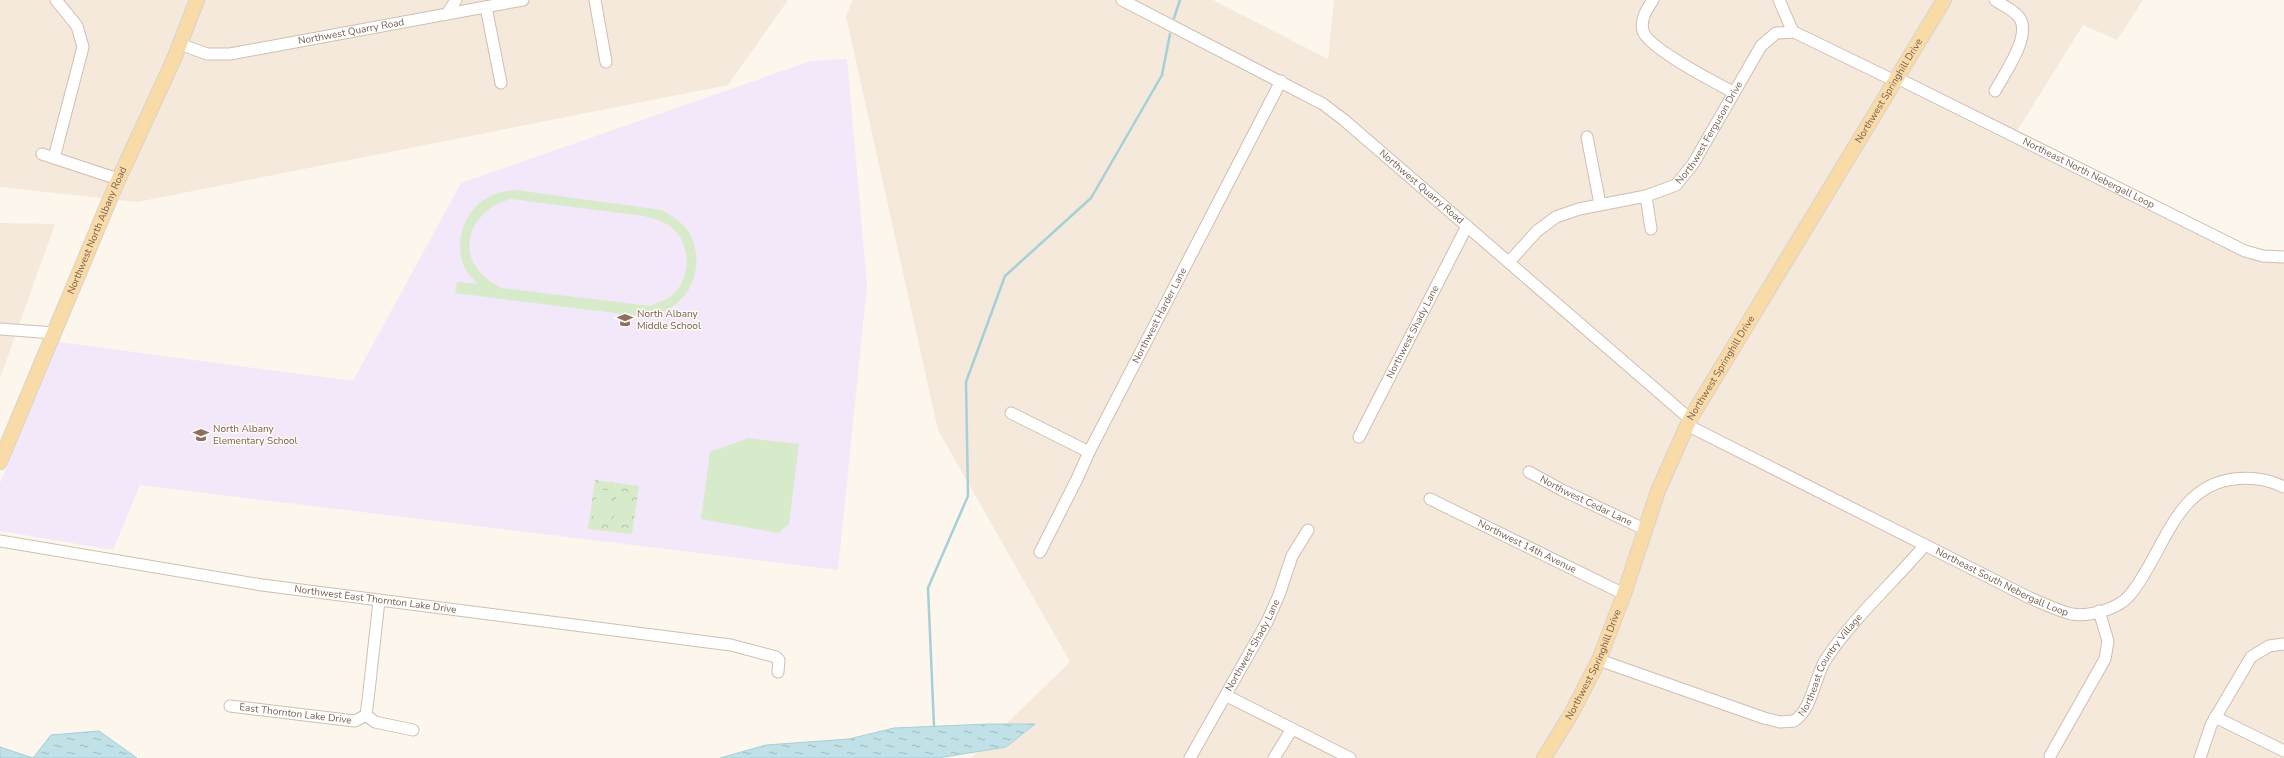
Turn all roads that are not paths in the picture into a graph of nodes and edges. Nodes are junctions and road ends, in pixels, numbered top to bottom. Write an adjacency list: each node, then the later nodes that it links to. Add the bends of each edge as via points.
1 (56, 0): 23 (street, via 77,26 82,47)
2 (197, 0): 14 (main road, Northwest North Albany Road)
3 (456, 0): 12 (street)
4 (523, 0): 11 (street, Northwest Quarry Road)
5 (595, 0): 15 (street)
6 (1122, 0): 17 (street, Northwest Quarry Road)
7 (1653, 0): 20 (street, via 1642,22 1647,38)
8 (1779, 0): 13 (street)
9 (1944, 0): 16 (main road, Northwest Springhill Drive)
10 (1995, 0): 19 (street, via 2019,16 2024,28 2020,43)
11 (486, 7): 12 (street, Northwest Quarry Road); 18 (street)
12 (447, 14): 14 (street, Northwest Quarry Road, via 230,54 207,54)
13 (1793, 32): 16 (street, Northwest Ferguson Drive); 20 (street, Northwest Ferguson Drive, via 1776,33 1768,38)
14 (180, 44): 24 (main road, Northwest North Albany Road)
15 (606, 62)
16 (1896, 79): 29 (street, Northeast North Nebergall Loop, via 2245,251 2263,256); 34 (main road, Northwest Springhill Drive)
17 (1281, 81): 27 (street, Northwest Quarry Road, via 1344,120); 36 (street, Northwest Harder Lane)
18 (501, 83)
19 (1995, 91)
20 (1733, 92): 25 (street, Northwest Ferguson Drive, via 1685,176 1676,185)
21 (1587, 137): 26 (street)
22 (42, 154): 23 (street)
23 (54, 158): 24 (street)
24 (118, 179): 32 (main road, Northwest North Albany Road)
25 (1646, 196): 26 (street, Northwest Ferguson Drive); 28 (street)
26 (1600, 204): 30 (street, Northwest Ferguson Drive, via 1568,212 1547,222)
27 (1467, 226): 30 (street, Northwest Quarry Road); 35 (street, Northwest Shady Lane)
28 (1651, 229)
29 (2284, 257)
30 (1509, 262): 34 (street, Northwest Quarry Road)
31 (0, 329): 32 (street)
32 (54, 333): 37 (main road, Northwest North Albany Road)
33 (1011, 413): 36 (street)
34 (1688, 422): 41 (main road, Northwest Springhill Drive); 44 (street, Northeast South Nebergall Loop)
35 (1359, 437)
36 (1089, 452): 45 (street, Northwest Harder Lane)
37 (0, 462)
38 (1528, 472): 41 (street, Northwest Cedar Lane)
39 (2284, 487): 48 (street, Northeast South Nebergall Loop, via 2266,480 2241,478 2218,482 2207,487 2179,513 2128,597)
40 (1430, 499): 46 (street, Northwest 14th Avenue)
41 (1644, 529): 46 (main road, Northwest Springhill Drive)
42 (1308, 530): 52 (street, Northwest Shady Lane, via 1292,556 1267,622)
43 (0, 541): 47 (street, Northwest East Thornton Lake Drive, via 262,585)
44 (1925, 545): 48 (street, Northeast South Nebergall Loop, via 2042,603 2073,614); 50 (street, Northeast Country Village, via 1857,620 1826,659 1805,710 1794,721 1780,722 1764,718)
45 (1040, 552)
46 (1624, 594): 50 (main road, Northwest Springhill Drive)
47 (379, 601): 51 (street, Northwest East Thornton Lake Drive, via 752,649 776,657 779,660); 54 (street, East Thornton Lake Drive)
48 (2099, 611): 59 (street, via 2108,641 2104,659)
49 (2284, 644): 55 (street, via 2269,646 2251,657)
50 (1599, 660): 63 (main road, Northwest Springhill Drive, via 1571,714)
51 (778, 672)
52 (1227, 696): 56 (street); 60 (street, Northwest Shady Lane)
53 (230, 706): 54 (street, East Thornton Lake Drive, via 355,721)
54 (366, 715): 57 (street, via 375,722)
55 (2215, 717): 58 (street); 64 (street)
56 (1292, 729): 61 (street); 62 (street)
57 (413, 730)
58 (2284, 751)
59 (2050, 756)
60 (1190, 758)
61 (1274, 758)
62 (1350, 758)
63 (1544, 758)
64 (2200, 758)

